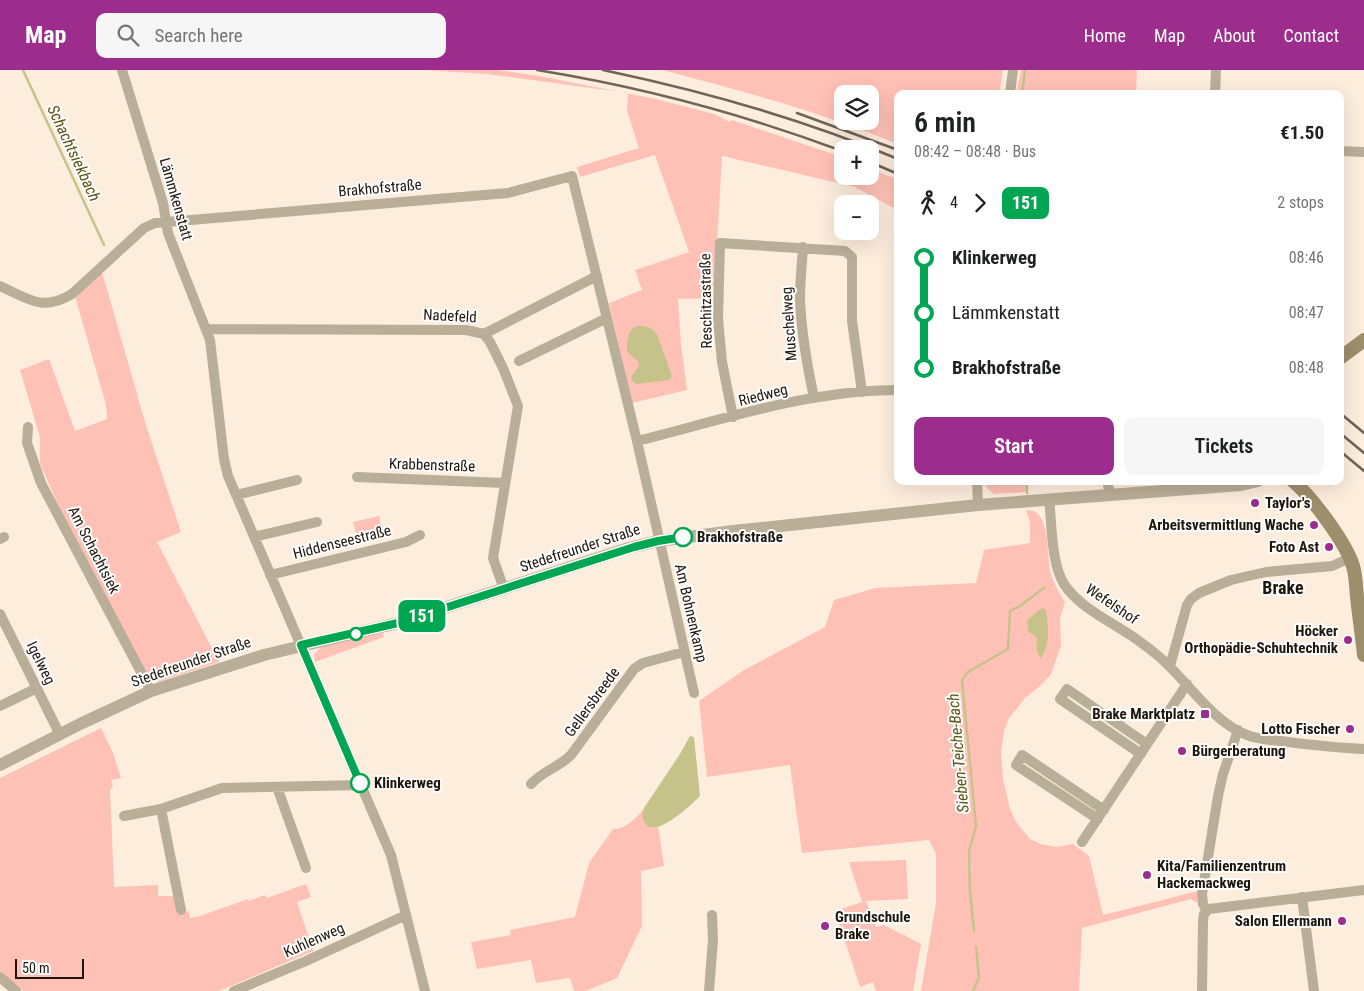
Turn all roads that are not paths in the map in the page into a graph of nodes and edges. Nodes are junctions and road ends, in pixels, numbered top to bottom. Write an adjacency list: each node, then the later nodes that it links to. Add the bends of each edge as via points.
1 (122, 70): 8 (street, Lämmkenstatt, via 163,202)
2 (1013, 70): 4 (street)
3 (1216, 70): 5 (street)
4 (1010, 90)
5 (1215, 90)
6 (1344, 151): 7 (street)
7 (1364, 152)
8 (166, 222): 10 (street, Brakhofstraße, via 508,193 572,176); 11 (street, Brakhofstraße, via 144,228 72,294 53,303 38,302); 13 (street, Lämmkenstatt)
9 (803, 247): 19 (street, Reschitzastraße, via 845,251 852,257 852,321); 20 (street, Muschelweg, via 801,321); 21 (street, Reschitzastraße, via 720,243 718,320)
10 (597, 276): 12 (street, Brakhofstraße); 14 (street)
11 (0, 286)
12 (607, 318): 17 (street); 23 (street, Brakhofstraße)
13 (206, 329): 14 (street, Nadefeld, via 466,330); 32 (street, Lämmkenstatt, via 224,459)
14 (484, 334): 26 (street, Nadefeld, via 503,368 518,406)
15 (1363, 343): 16 (main road)
16 (1344, 355)
17 (518, 361)
18 (894, 390): 19 (street, Riedweg)
19 (862, 392): 20 (street, Riedweg)
20 (814, 398): 21 (street, Riedweg)
21 (733, 417): 23 (street, Riedweg)
22 (28, 427): 48 (street, Am Schachtsiek, via 27,443 42,483)
23 (637, 442): 38 (street, Brakhofstraße)
24 (357, 477): 26 (street, Krabbenstraße)
25 (297, 480): 32 (street)
26 (505, 483): 41 (street, Nadefeld, via 493,558)
27 (977, 485): 34 (street)
28 (1108, 485): 31 (street)
29 (1241, 485): 31 (street, Stedefreunder Straße)
30 (1298, 485): 39 (main road, via 1320,512)
31 (1110, 494): 33 (street, Stedefreunder Straße)
32 (236, 495): 37 (street, Lämmkenstatt)
33 (1050, 499): 34 (street, Stedefreunder Straße); 46 (street, Wefelshof, via 1056,560 1063,583 1084,606 1126,631)
34 (978, 505): 38 (street, Stedefreunder Straße)
35 (317, 522): 37 (street)
36 (420, 535): 40 (street, Hiddenseestraße, via 406,542)
37 (254, 536): 40 (street, Lämmkenstatt)
38 (658, 541): 41 (street, Stedefreunder Straße); 44 (street, Am Bohnenkamp)
39 (1350, 558): 45 (main road); 46 (street, via 1332,566 1252,574 1200,593 1184,612)
40 (270, 575): 43 (street, Lämmkenstatt)
41 (504, 589): 43 (street, Stedefreunder Straße, via 394,624)
42 (0, 614): 49 (street, Igelweg)
43 (301, 645): 48 (street, Stedefreunder Straße); 59 (street, Lämmkenstatt)
44 (684, 652): 50 (street, Am Bohnenkamp); 58 (street, Gellersbreede, via 634,669 572,755)
45 (1364, 655)
46 (1170, 666): 47 (street, Wefelshof)
47 (1187, 684): 52 (street, Wefelshof, via 1215,714); 54 (street)
48 (148, 686): 53 (street, Stedefreunder Straße, via 80,724)
49 (37, 688): 51 (street); 53 (street, Igelweg)
50 (694, 693)
51 (0, 706)
52 (1238, 730): 55 (street, Wefelshof, via 1270,740); 70 (street, via 1218,796 1202,894)
53 (58, 731): 57 (street, Stedefreunder Straße)
54 (1148, 744): 56 (street); 56 (street, via 1067,690 1063,694 1060,699)
55 (1364, 749)
56 (1141, 754): 62 (street)
57 (0, 765)
58 (531, 784)
59 (361, 785): 60 (street); 71 (street, Lämmkenstatt, via 391,856)
60 (277, 787): 61 (street, via 222,788); 66 (street)
61 (160, 810): 63 (street); 69 (street)
62 (1104, 810): 64 (street); 64 (street, via 1022,756 1016,765)
63 (124, 816)
64 (1098, 819): 65 (street)
65 (1082, 842)
66 (306, 868)
67 (1364, 890): 68 (street)
68 (1302, 898): 70 (street); 79 (street)
69 (181, 910)
70 (1207, 911): 78 (street, via 1203,921)
71 (406, 915): 75 (street, Kuhlenweg); 76 (street, Lämmkenstatt)
72 (712, 915): 77 (street)
73 (0, 977): 74 (street)
74 (16, 991)
75 (234, 991)
76 (425, 991)
77 (709, 991)
78 (1202, 991)
79 (1314, 991)

